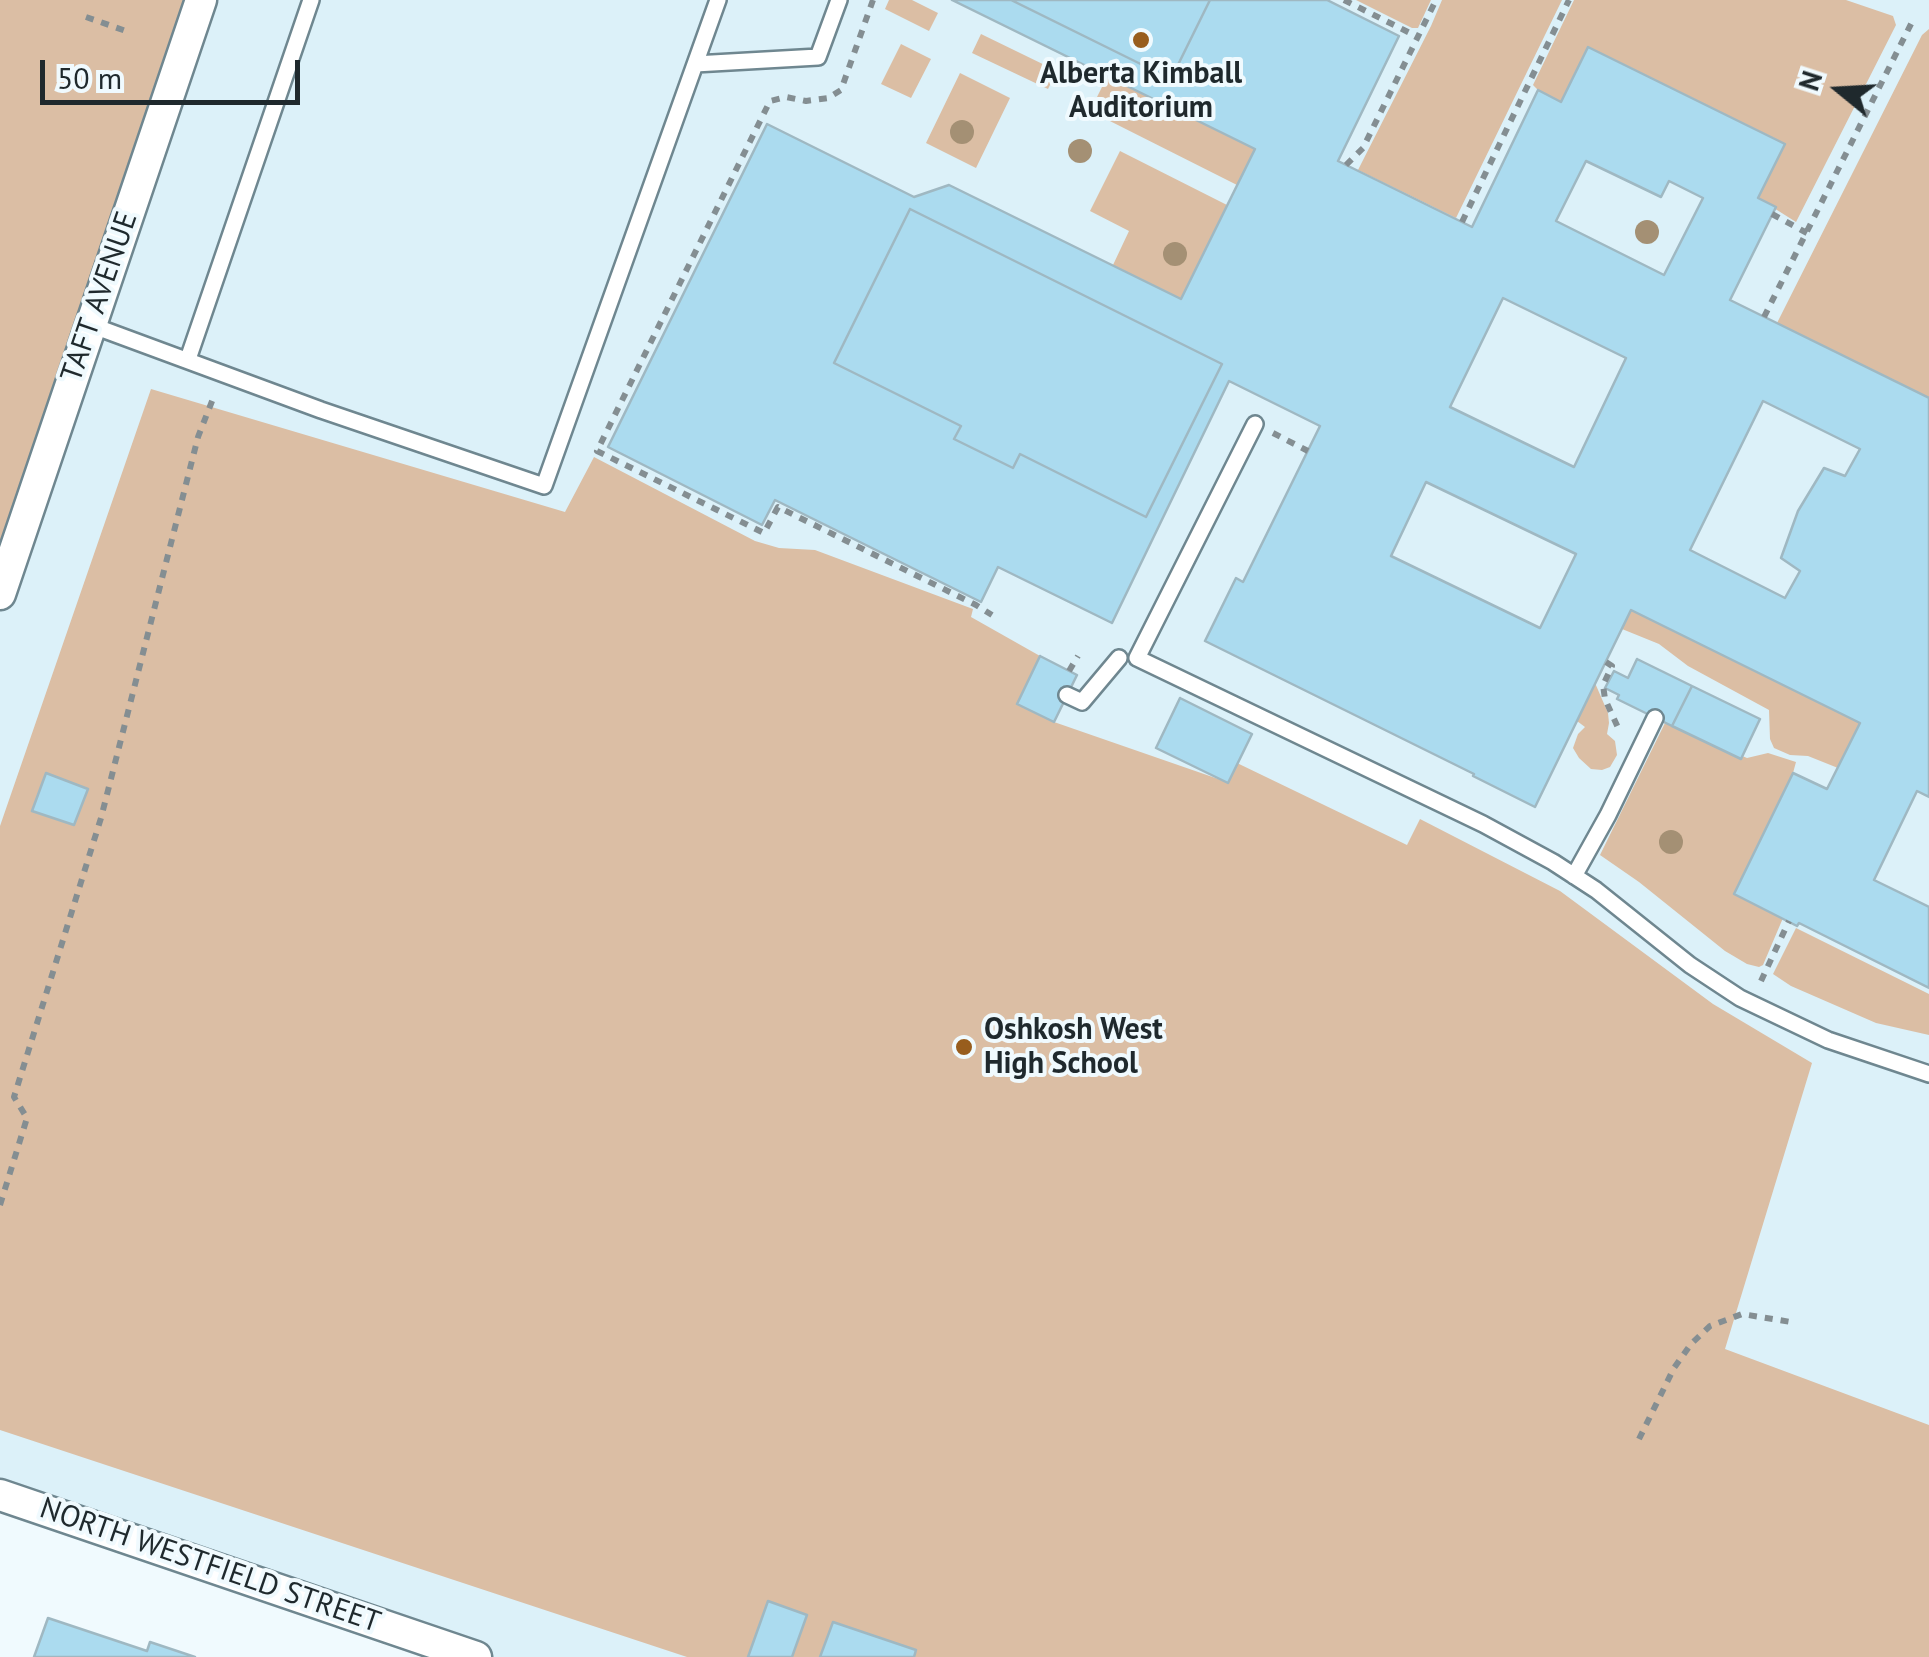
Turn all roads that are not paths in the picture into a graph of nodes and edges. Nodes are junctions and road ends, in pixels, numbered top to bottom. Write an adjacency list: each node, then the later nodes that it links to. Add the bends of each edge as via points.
1 (201, 0): 6 (street, TAFT AVENUE)
2 (311, 0): 7 (lane)
3 (718, 0): 5 (lane)
4 (839, 0): 5 (lane, via 818,58)
5 (695, 64): 7 (lane, via 544,486)
6 (91, 325): 7 (lane); 9 (street, TAFT AVENUE)
7 (188, 359)
8 (1256, 424): 13 (lane, via 1137,658 1483,824)
9 (0, 594)
10 (1118, 658): 11 (lane, via 1082,702)
11 (1067, 695)
12 (1655, 718): 13 (lane)
13 (1574, 876): 14 (lane, via 1740,998 1828,1040)
14 (1929, 1074)
15 (0, 1495): 16 (street, NORTH WESTFIELD STREET)
16 (476, 1657)

